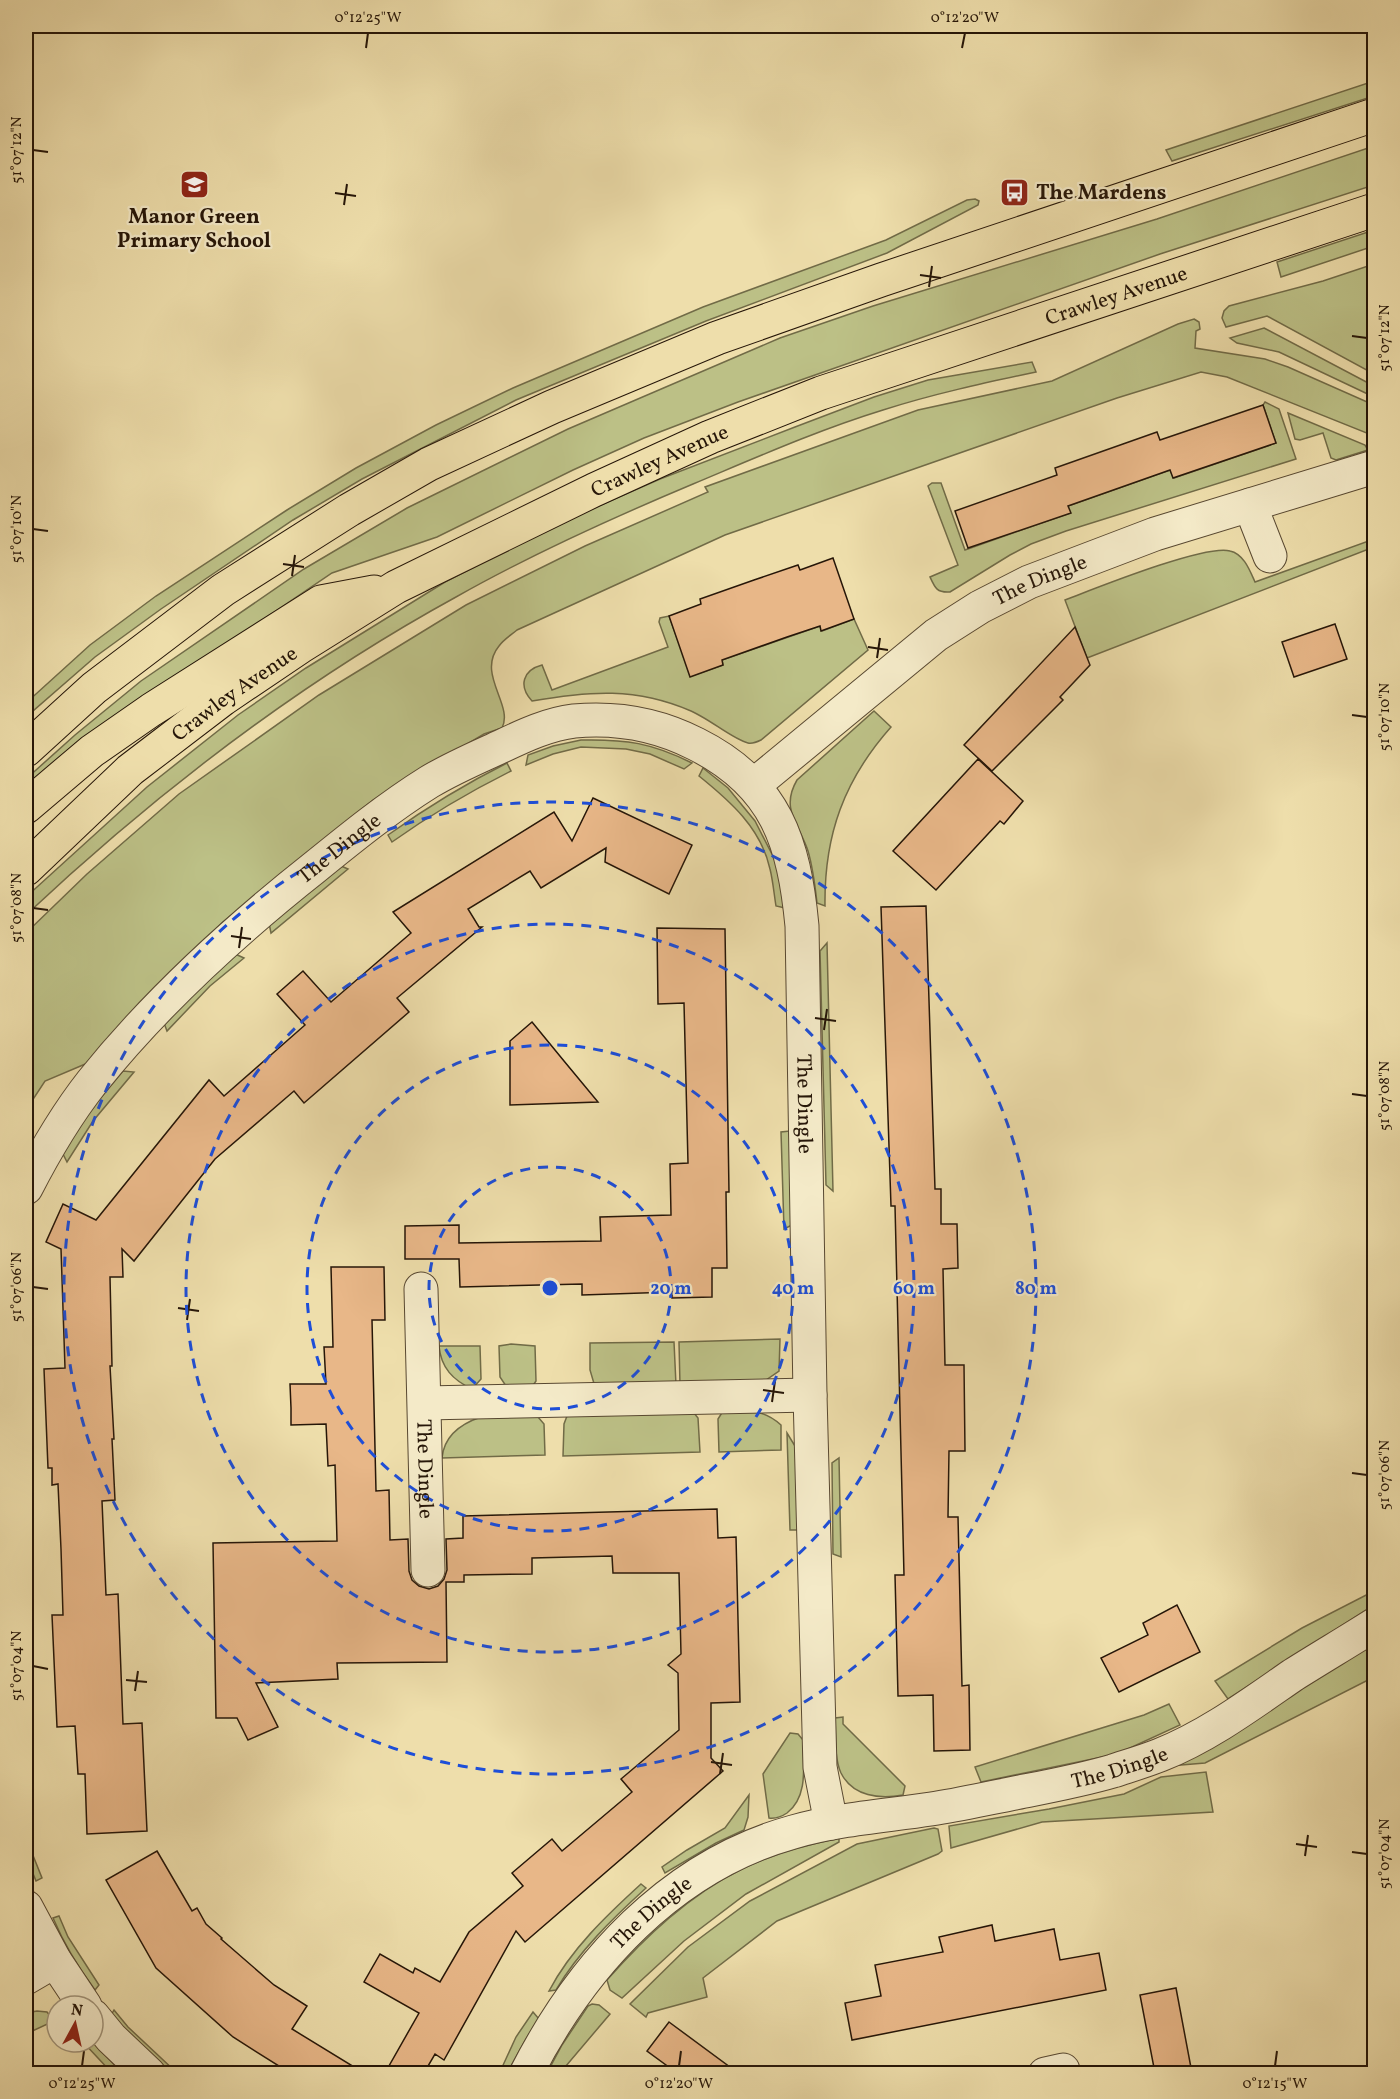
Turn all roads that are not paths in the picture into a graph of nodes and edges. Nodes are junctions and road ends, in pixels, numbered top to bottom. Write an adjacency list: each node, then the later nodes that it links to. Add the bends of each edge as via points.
1 (1374, 116): 7 (main road, via 717,338 439,459 349,510 223,590 94,688)
2 (1374, 210): 6 (main road, Crawley Avenue, via 821,393 710,437 594,490)
3 (1374, 467): 4 (street, The Dingle)
4 (1250, 505): 5 (street); 8 (street, The Dingle, via 1086,559 980,607 936,635)
5 (1270, 556)
6 (396, 588): 9 (main road, via 321,602 92,751); 10 (main road, Crawley Avenue, via 223,699 130,770)
7 (26, 750)
8 (754, 785): 11 (street, The Dingle, via 732,766 679,736 641,723 609,720 573,721 532,732 430,782 299,880 199,966 92,1082 45,1151); 13 (street, The Dingle, via 778,822 791,854 802,926)
9 (26, 807)
10 (26, 869)
11 (26, 1188)
12 (422, 1289): 14 (street, The Dingle)
13 (810, 1395): 14 (street, The Dingle); 17 (street, The Dingle, via 820,1767)
14 (425, 1403): 15 (street, The Dingle)
15 (428, 1570)
16 (1374, 1626): 17 (street, The Dingle, via 1207,1732 1161,1755 1068,1783 933,1809)
17 (831, 1823): 24 (street, The Dingle, via 791,1832 742,1851 680,1887 637,1920 570,1998)
18 (26, 1906): 19 (street)
19 (55, 1961): 20 (street); 21 (street)
20 (26, 1978)
21 (77, 1994)
22 (105, 2031): 23 (street)
23 (149, 2073)
24 (526, 2073)

